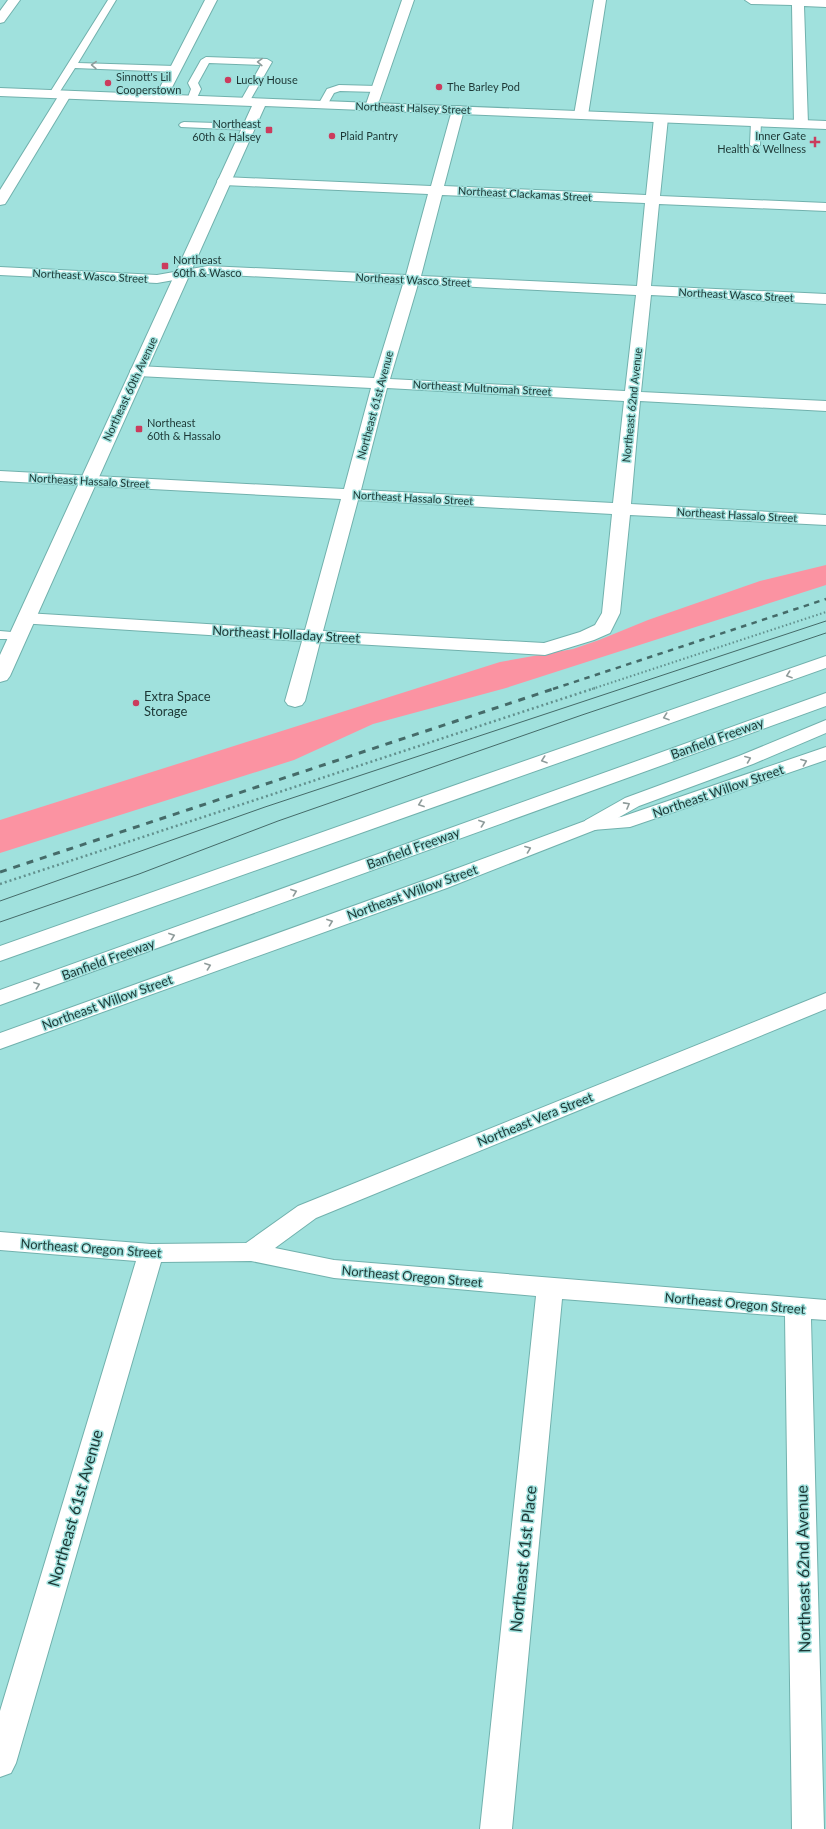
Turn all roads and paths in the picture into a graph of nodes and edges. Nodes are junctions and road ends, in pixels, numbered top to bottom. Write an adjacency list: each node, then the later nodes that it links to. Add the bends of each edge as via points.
1 (14, 0): 9 (main road)
2 (112, 0): 10 (lane)
3 (211, 0): 11 (main road)
4 (408, 0): 12 (main road)
5 (600, 0): 21 (main road)
6 (751, 0): 7 (main road)
7 (798, 1): 8 (main road); 24 (main road)
8 (826, 3)
9 (0, 20)
10 (72, 65): 11 (lane, one-way to 10); 14 (lane)
11 (175, 69): 15 (main road)
12 (377, 89): 18 (lane, via 339,88 330,91); 19 (main road)
13 (0, 92): 14 (main road, Northeast Halsey Street)
14 (60, 95): 15 (main road, Northeast Halsey Street); 32 (main road)
15 (160, 99): 16 (main road, Northeast Halsey Street)
16 (192, 100): 17 (main road, Northeast Halsey Street); 17 (lane, one-way to 16, via 267,62 206,60 194,83 196,89)
17 (253, 102): 18 (main road, Northeast Halsey Street); 27 (main road, Northeast 60th Avenue)
18 (323, 105): 19 (main road, Northeast Halsey Street)
19 (371, 107): 20 (main road, Northeast Halsey Street)
20 (458, 110): 21 (main road, Northeast Halsey Street); 30 (main road, Northeast 61st Avenue)
21 (581, 115): 22 (main road, Northeast Halsey Street)
22 (661, 118): 23 (main road, Northeast Halsey Street); 31 (main road, Northeast 62nd Avenue)
23 (756, 122): 24 (main road, Northeast Halsey Street); 28 (lane)
24 (801, 124): 26 (main road, Northeast Halsey Street)
25 (184, 125): 27 (lane)
26 (826, 125)
27 (248, 128): 29 (main road, Northeast 60th Avenue)
28 (755, 145)
29 (224, 181): 30 (main road, Northeast Clackamas Street); 35 (main road, Northeast 60th Avenue)
30 (437, 190): 31 (main road, Northeast Clackamas Street); 36 (main road, Northeast 61st Avenue)
31 (654, 200): 33 (main road, Northeast Clackamas Street); 37 (main road, Northeast 62nd Avenue)
32 (0, 201)
33 (826, 207)
34 (0, 272): 35 (main road, Northeast Wasco Street, via 157,279)
35 (182, 275): 36 (main road, Northeast Wasco Street, via 208,270); 39 (main road, Northeast 60th Avenue)
36 (412, 280): 37 (main road, Northeast Wasco Street); 40 (main road, Northeast 61st Avenue)
37 (644, 291): 38 (main road, Northeast Wasco Street); 41 (main road, Northeast 62nd Avenue)
38 (826, 298)
39 (138, 371): 40 (main road, Northeast Multnomah Street); 44 (main road, Northeast 60th Avenue)
40 (381, 382): 41 (main road, Northeast Multnomah Street); 45 (main road, Northeast 61st Avenue)
41 (632, 396): 42 (main road, Northeast Multnomah Street); 46 (main road, Northeast 62nd Avenue)
42 (826, 406)
43 (0, 476): 44 (main road, Northeast Hassalo Street)
44 (87, 480): 45 (main road, Northeast Hassalo Street); 49 (main road, Northeast 60th Avenue)
45 (351, 495): 46 (main road, Northeast Hassalo Street); 51 (main road, Northeast 61st Avenue)
46 (621, 510): 47 (main road, Northeast Hassalo Street); 52 (main road, Northeast 62nd Avenue, via 611,613 603,629)
47 (826, 520)
48 (826, 612): 60 (path)
49 (26, 619): 50 (main road, Northeast 60th Avenue); 51 (main road, Northeast Holladay Street)
50 (9, 636): 54 (main road, Northeast 60th Avenue)
51 (313, 636): 52 (main road, Northeast Holladay Street); 56 (main road, Northeast 61st Avenue)
52 (545, 649)
53 (826, 662): 61 (main road, one-way to 61, via 503,774)
54 (0, 676)
55 (826, 699): 62 (main road, Banfield Freeway, one-way to 55)
56 (295, 701)
57 (826, 726): 59 (main road, one-way to 57, via 632,802 746,760)
58 (826, 754): 59 (main road, Northeast Willow Street, one-way to 58, via 623,823)
59 (593, 824): 64 (main road, Northeast Willow Street, one-way to 59, via 439,883)
60 (0, 884)
61 (0, 954)
62 (0, 998)
63 (826, 1000): 66 (main road, Northeast Vera Street, via 307,1212)
64 (0, 1041)
65 (0, 1241): 67 (main road, Northeast Oregon Street)
66 (251, 1252): 67 (main road, Northeast Oregon Street); 68 (main road, Northeast Oregon Street, via 334,1269)
67 (151, 1253): 71 (main road, Northeast 61st Avenue)
68 (550, 1288): 69 (main road, Northeast Oregon Street); 72 (main road, Northeast 61st Place)
69 (798, 1308): 70 (main road, Northeast Oregon Street); 73 (main road, Northeast 62nd Avenue)
70 (826, 1310)
71 (0, 1763)
72 (496, 1829)
73 (808, 1829)

